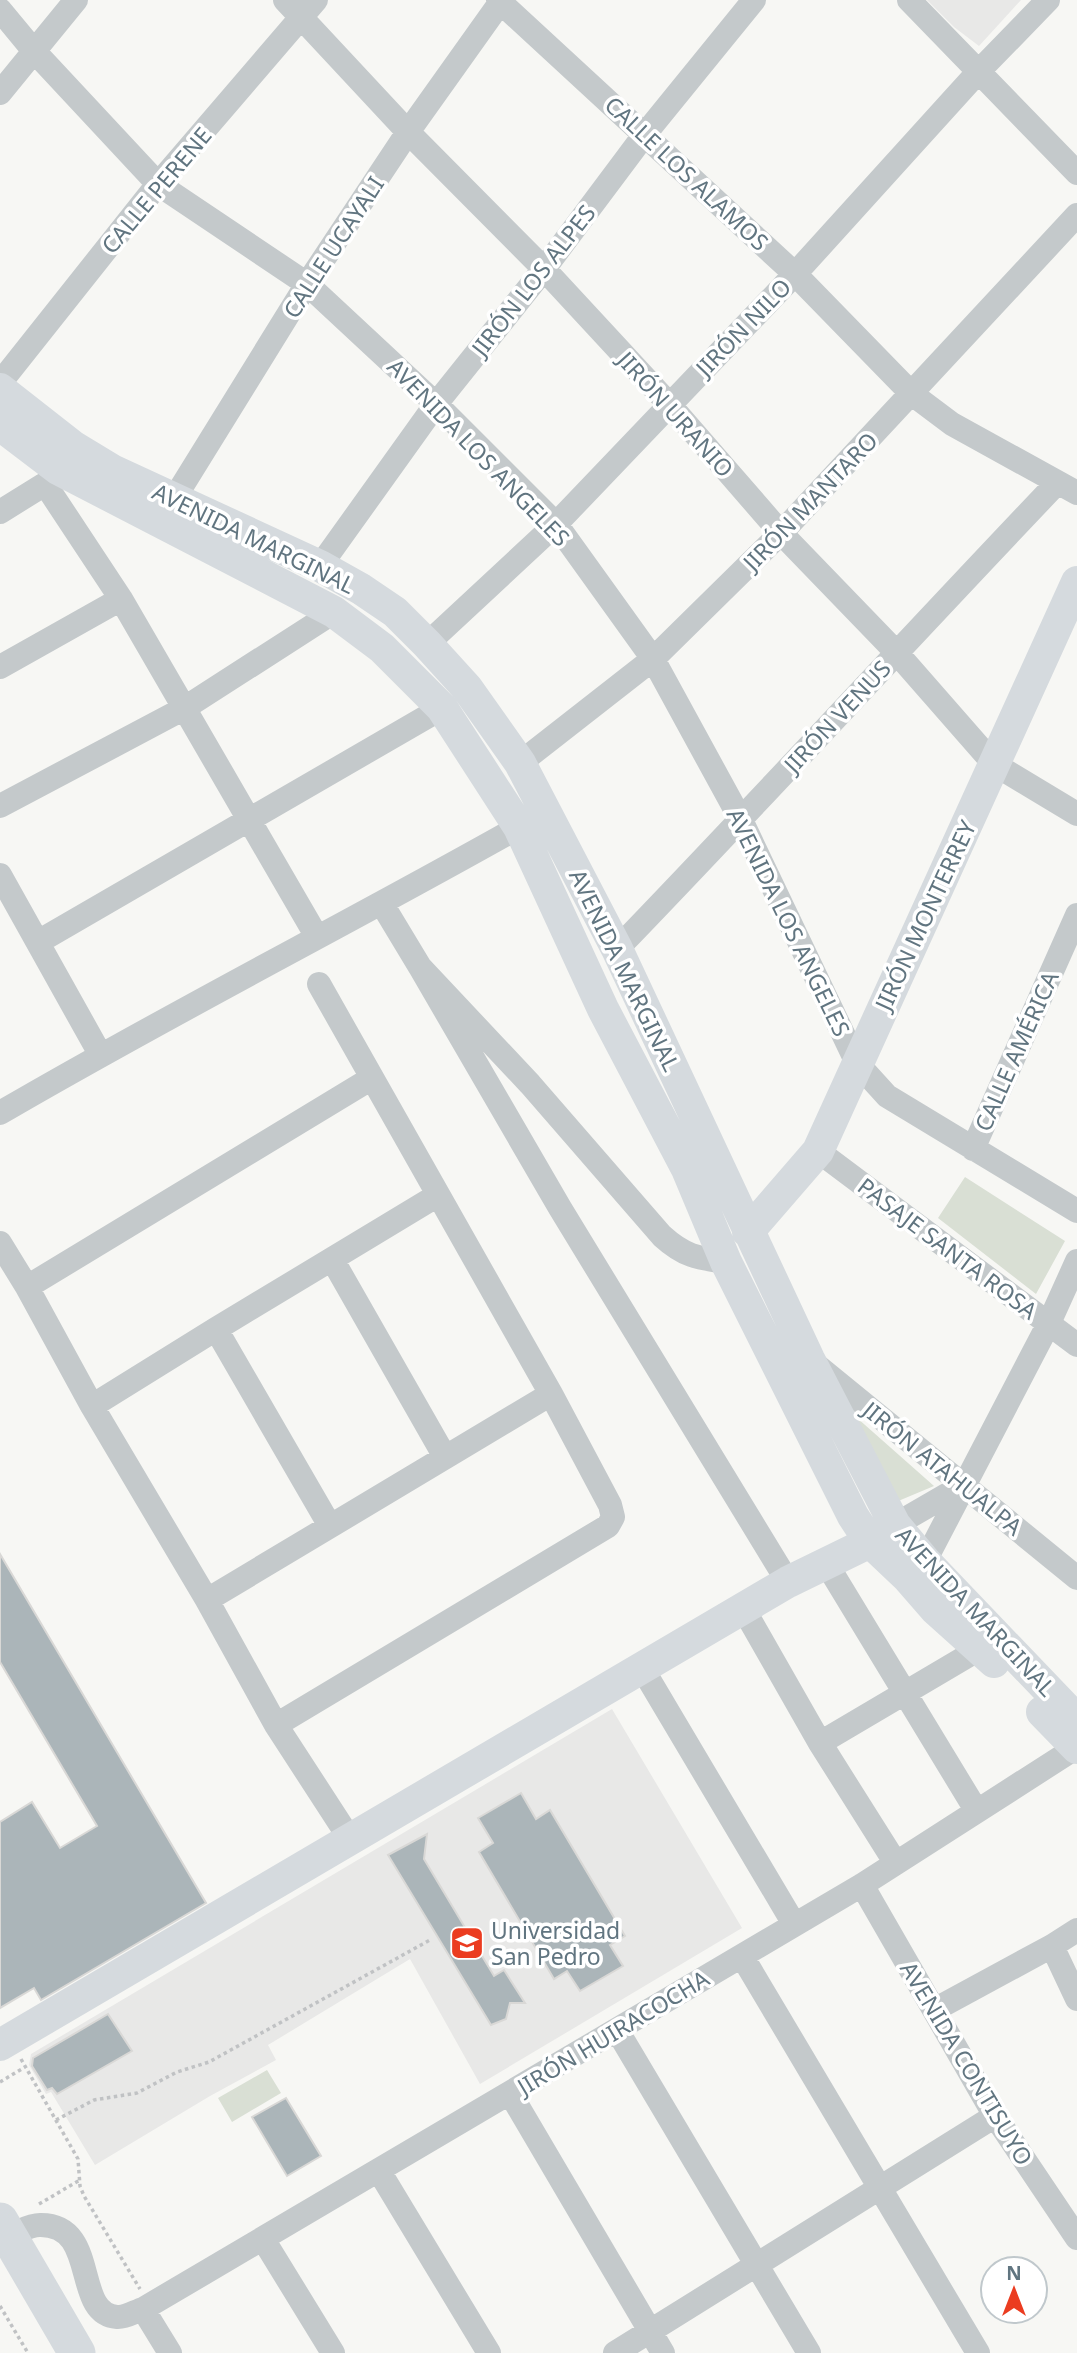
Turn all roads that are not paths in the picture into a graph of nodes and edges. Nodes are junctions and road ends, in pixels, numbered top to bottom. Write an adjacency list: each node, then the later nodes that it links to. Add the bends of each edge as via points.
1 (76, 0): 9 (street)
2 (285, 0): 7 (street, JIRÓN URANIO)
3 (754, 0): 13 (street, JIRÓN LOS ALPES)
4 (909, 0): 10 (street)
5 (1048, 0): 10 (street, JIRÓN NILO)
6 (500, 1): 12 (street, CALLE UCAYALI); 13 (street, CALLE LOS ALAMOS)
7 (309, 9): 12 (street, JIRÓN URANIO); 15 (street, CALLE PERENE)
8 (0, 10): 9 (street, AVENIDA LOS ANGELES)
9 (34, 51): 11 (street); 15 (street, AVENIDA LOS ANGELES)
10 (979, 71): 14 (street); 18 (street, JIRÓN NILO)
11 (0, 93)
12 (408, 132): 17 (street, JIRÓN URANIO); 19 (street, CALLE UCAYALI)
13 (645, 134): 17 (street, JIRÓN LOS ALPES); 18 (street, CALLE LOS ALAMOS)
14 (1077, 173)
15 (158, 184): 19 (street, AVENIDA LOS ANGELES); 20 (street, CALLE PERENE)
16 (1077, 215): 22 (street, JIRÓN MANTARO)
17 (544, 268): 23 (street, JIRÓN LOS ALPES); 24 (street, JIRÓN URANIO)
18 (795, 274): 22 (street, CALLE LOS ALAMOS); 24 (street, JIRÓN NILO)
19 (307, 285): 23 (street, AVENIDA LOS ANGELES); 28 (street, CALLE UCAYALI)
20 (0, 383)
21 (0, 390): 26 (main road, AVENIDA MARGINAL)
22 (912, 394): 27 (street, CALLE LOS ALAMOS, via 952,424); 31 (street, JIRÓN MANTARO)
23 (436, 404): 30 (street, AVENIDA LOS ANGELES); 32 (street, JIRÓN LOS ALPES)
24 (669, 404): 30 (street, JIRÓN NILO); 31 (street, JIRÓN URANIO)
25 (0, 425): 26 (main road, AVENIDA MARGINAL)
26 (59, 467): 28 (main road, AVENIDA MARGINAL, via 112,470); 29 (street); 34 (street); 35 (main road, AVENIDA MARGINAL)
27 (1067, 489): 37 (street, JIRÓN VENUS)
28 (174, 499): 32 (main road, AVENIDA MARGINAL)
29 (0, 512)
30 (556, 524): 36 (street, JIRÓN NILO); 38 (street, AVENIDA LOS ANGELES)
31 (781, 533): 37 (street, JIRÓN URANIO); 38 (street, JIRÓN MANTARO)
32 (320, 566): 36 (main road, AVENIDA MARGINAL, via 395,612)
33 (1077, 582): 43 (main road, JIRÓN MONTERREY)
34 (121, 599): 39 (street); 41 (street)
35 (334, 612): 40 (main road, AVENIDA MARGINAL, via 382,648); 41 (street)
36 (427, 644): 42 (main road, AVENIDA MARGINAL, via 467,688)
37 (896, 652): 43 (street, JIRÓN URANIO); 47 (street, JIRÓN VENUS)
38 (653, 659): 42 (street, JIRÓN MANTARO); 47 (street, AVENIDA LOS ANGELES)
39 (0, 667)
40 (442, 708): 46 (street); 48 (main road, AVENIDA MARGINAL)
41 (183, 709): 44 (street); 46 (street)
42 (520, 763): 54 (main road, AVENIDA MARGINAL)
43 (995, 764): 45 (street, JIRÓN URANIO); 58 (main road, JIRÓN MONTERREY)
44 (0, 806)
45 (1077, 814)
46 (247, 820): 52 (street); 53 (street)
47 (741, 820): 54 (street, JIRÓN VENUS); 58 (street, AVENIDA LOS ANGELES)
48 (519, 827): 50 (street); 69 (main road, AVENIDA MARGINAL, via 603,1009 687,1169)
49 (0, 875): 53 (street)
50 (382, 904): 52 (street); 55 (street)
51 (1077, 915): 61 (street, CALLE AMÉRICA)
52 (317, 937): 57 (street)
53 (38, 942): 57 (street)
54 (617, 949): 65 (main road, AVENIDA MARGINAL)
55 (420, 967): 69 (street, via 530,1084 662,1236 694,1258); 84 (street, via 560,1208)
56 (318, 984): 59 (street)
57 (100, 1054): 60 (street)
58 (857, 1063): 61 (street, AVENIDA LOS ANGELES, via 887,1096); 62 (main road, JIRÓN MONTERREY)
59 (372, 1078): 63 (street); 70 (street)
60 (0, 1113)
61 (973, 1149): 64 (street, AVENIDA LOS ANGELES)
62 (818, 1151): 65 (main road, JIRÓN MONTERREY); 71 (street, PASAJE SANTA ROSA)
63 (439, 1195): 67 (street); 75 (street)
64 (1077, 1211)
65 (748, 1232): 74 (main road, AVENIDA MARGINAL)
66 (0, 1243): 70 (street)
67 (332, 1259): 72 (street); 77 (street)
68 (1077, 1261): 71 (street)
69 (726, 1262): 80 (main road, AVENIDA MARGINAL, via 853,1516)
70 (27, 1287): 76 (street)
71 (1049, 1323): 73 (street, PASAJE SANTA ROSA); 78 (street)
72 (216, 1329): 76 (street); 79 (street)
73 (1077, 1345)
74 (809, 1359): 78 (street, JIRÓN ATAHUALPA); 80 (main road, AVENIDA MARGINAL)
75 (551, 1394): 77 (street); 91 (street, via 610,1505 613,1517 608,1526)
76 (92, 1406): 85 (street)
77 (445, 1457): 79 (street)
78 (964, 1485): 80 (street); 82 (street); 83 (street, JIRÓN ATAHUALPA)
79 (330, 1526): 85 (street)
80 (883, 1533): 81 (main road); 82 (main road, AVENIDA MARGINAL)
81 (826, 1563): 84 (main road); 89 (street)
82 (917, 1569): 87 (main road, AVENIDA MARGINAL, via 935,1609); 90 (main road, AVENIDA MARGINAL)
83 (1077, 1578)
84 (788, 1582): 86 (main road)
85 (207, 1600): 91 (street)
86 (743, 1608): 88 (main road); 92 (street)
87 (981, 1648): 89 (street); 93 (main road, AVENIDA MARGINAL)
88 (642, 1668): 95 (main road); 98 (street)
89 (906, 1692): 92 (street); 94 (street)
90 (1077, 1720)
91 (276, 1725): 95 (street)
92 (820, 1743): 96 (street)
93 (1077, 1748): 94 (street, JIRÓN HUIRACOCHA)
94 (976, 1810): 96 (street, JIRÓN HUIRACOCHA)
95 (350, 1839): 106 (main road)
96 (895, 1862): 97 (street, JIRÓN HUIRACOCHA)
97 (862, 1885): 98 (street, JIRÓN HUIRACOCHA); 104 (street, AVENIDA CONTISUYO)
98 (794, 1924): 101 (street, JIRÓN HUIRACOCHA)
99 (1077, 1930): 100 (street)
100 (1052, 1946): 102 (street); 103 (street); 104 (street)
101 (742, 1956): 105 (street, JIRÓN HUIRACOCHA); 110 (street)
102 (1077, 1972)
103 (1077, 1999)
104 (934, 2010): 108 (street, AVENIDA CONTISUYO)
105 (617, 2030): 107 (street, JIRÓN HUIRACOCHA); 114 (street)
106 (4, 2042)
107 (510, 2093): 109 (street, JIRÓN HUIRACOCHA); 116 (street)
108 (995, 2116): 110 (street); 112 (street, AVENIDA CONTISUYO)
109 (379, 2171): 113 (street, JIRÓN HUIRACOCHA); 120 (street)
110 (880, 2189): 114 (street); 124 (street)
111 (4, 2228): 115 (street, JIRÓN HUIRACOCHA, via 39,2225 60,2229 75,2241 93,2300 106,2314 119,2318); 117 (highway)
112 (1077, 2238)
113 (263, 2239): 115 (street, JIRÓN HUIRACOCHA); 119 (street)
114 (757, 2266): 116 (street); 123 (street)
115 (146, 2307): 118 (street)
116 (650, 2332): 121 (street); 122 (street)
117 (77, 2353)
118 (170, 2353)
119 (333, 2353)
120 (489, 2353)
121 (615, 2353)
122 (663, 2353)
123 (809, 2353)
124 (978, 2353)

